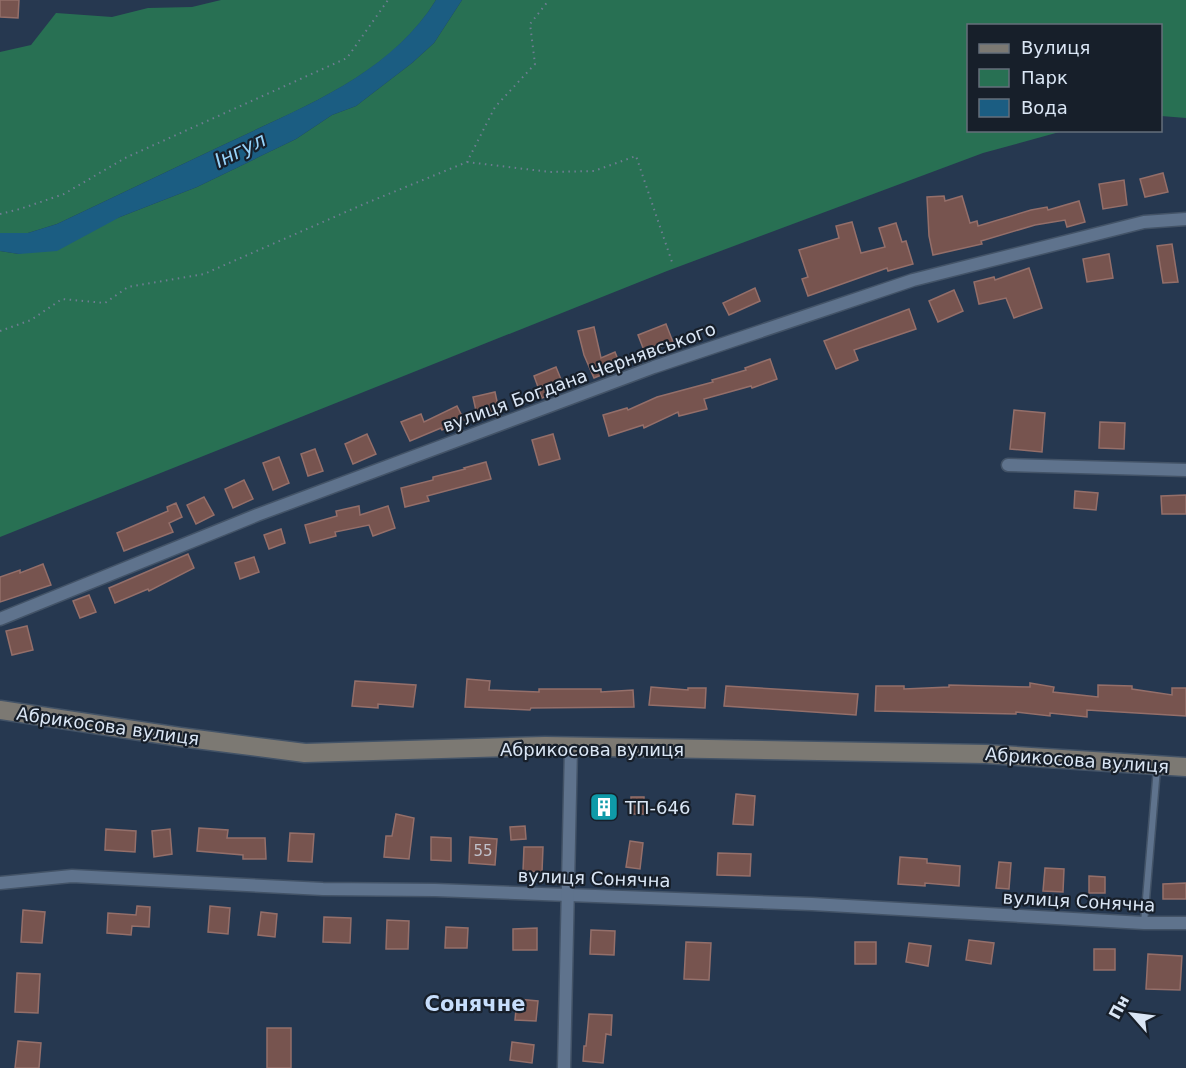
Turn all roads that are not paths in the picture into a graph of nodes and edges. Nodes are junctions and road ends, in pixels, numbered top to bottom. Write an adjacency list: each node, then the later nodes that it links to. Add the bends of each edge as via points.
1 (1186, 219): 4 (street, вулиця Богдана Чернявського, via 1144,222 902,283 654,367 279,506)
2 (1008, 465): 3 (street)
3 (1186, 470)
4 (0, 619)
5 (0, 710): 6 (street, Абрикосова вулиця, via 305,753)
6 (571, 747): 7 (street, Абрикосова вулиця, via 986,754); 10 (street)
7 (1158, 767): 8 (street, Абрикосова вулиця); 11 (lane)
8 (1186, 767)
9 (0, 883): 10 (street, вулиця Сонячна, via 72,876 323,889)
10 (568, 895): 11 (street, вулиця Сонячна); 13 (street)
11 (1144, 923): 12 (street, вулиця Сонячна)
12 (1186, 923)
13 (564, 1068)

